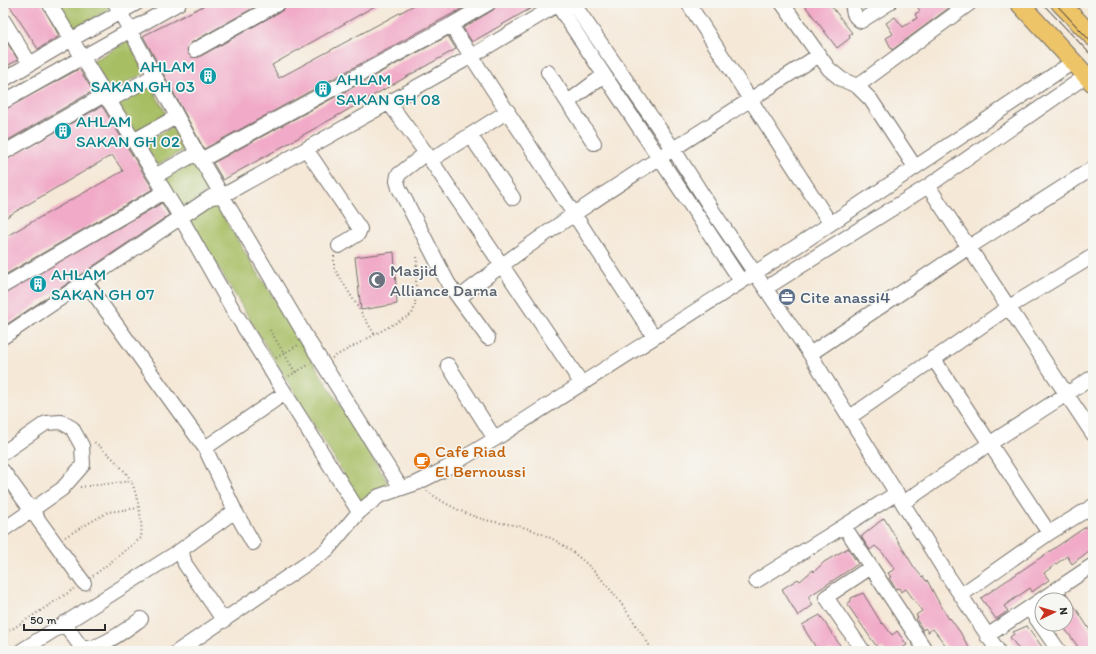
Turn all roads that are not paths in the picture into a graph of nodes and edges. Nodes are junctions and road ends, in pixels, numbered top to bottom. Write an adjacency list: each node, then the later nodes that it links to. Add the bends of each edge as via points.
1 (49, 3): 20 (street)
2 (137, 3): 15 (street)
3 (179, 3): 18 (street)
4 (279, 3): 21 (street)
5 (489, 3): 17 (street)
6 (573, 3): 44 (street)
7 (688, 3): 34 (street)
8 (782, 3): 22 (street)
9 (853, 3): 10 (street, via 852,9 856,18 861,21)
10 (889, 3)
11 (970, 3): 32 (street)
12 (1019, 3): 25 (main road)
13 (1060, 3): 19 (main road)
14 (559, 4): 23 (street); 28 (street)
15 (118, 7): 18 (street); 20 (street)
16 (3, 20): 26 (street)
17 (451, 25): 23 (street); 46 (street)
18 (131, 32): 24 (street); 29 (street)
19 (1093, 37)
20 (72, 39): 24 (street); 26 (street)
21 (195, 50)
22 (819, 55): 32 (street, via 829,69 841,79); 34 (street)
23 (472, 56): 37 (street); 38 (street)
24 (83, 57): 33 (street); 35 (street)
25 (1073, 62): 30 (main road); 49 (street)
26 (30, 64): 31 (street)
27 (548, 72): 36 (street)
28 (604, 75): 36 (street); 48 (street)
29 (154, 76): 33 (street); 39 (street)
30 (1089, 79): 52 (street)
31 (3, 80)
32 (857, 86): 49 (street, via 879,110)
33 (106, 98): 41 (street); 45 (street)
34 (751, 100): 44 (street); 58 (street)
35 (3, 102)
36 (568, 102): 42 (street)
37 (389, 103): 43 (street); 47 (street)
38 (508, 111): 40 (street); 56 (street)
39 (176, 117): 41 (street); 46 (street)
40 (470, 135): 47 (street); 55 (street)
41 (133, 141): 51 (street)
42 (594, 143)
43 (306, 149): 54 (street); 59 (street, via 360,228 358,234)
44 (674, 150): 48 (street); 63 (street)
45 (3, 153)
46 (199, 156): 51 (street); 54 (street)
47 (428, 156): 62 (street); 68 (street, via 398,175 397,181 448,283)
48 (659, 159): 56 (street); 65 (street)
49 (915, 167): 58 (street)
50 (1093, 168): 60 (street)
51 (155, 176): 53 (street)
52 (928, 186): 60 (street); 67 (street)
53 (164, 192): 57 (street); 66 (street)
54 (222, 196): 57 (street, via 211,197); 87 (street, via 317,363)
55 (513, 198)
56 (575, 215): 62 (street); 71 (street)
57 (181, 218): 64 (street); 78 (street, via 232,308)
58 (830, 223): 63 (street)
59 (340, 246)
60 (969, 247): 69 (street); 73 (street)
61 (1093, 256): 69 (street)
62 (501, 265): 68 (street); 77 (street)
63 (755, 272): 65 (street); 67 (street)
64 (85, 281): 70 (street); 84 (street)
65 (741, 281): 71 (street)
66 (3, 286)
67 (766, 288): 73 (street)
68 (459, 298): 72 (street)
69 (1009, 307): 74 (street); 79 (street)
70 (3, 337)
71 (654, 337): 77 (street)
72 (488, 338)
73 (810, 354): 80 (street)
74 (933, 358): 80 (street); 83 (street)
75 (448, 365): 82 (street)
76 (1093, 377): 79 (street)
77 (582, 384): 82 (street)
78 (285, 393): 84 (street); 92 (street)
79 (1066, 394): 81 (street); 83 (street)
80 (850, 417): 88 (street)
81 (1093, 434)
82 (495, 439): 87 (street, via 443,470)
83 (989, 444): 88 (street); 95 (street)
84 (205, 448): 91 (street)
85 (3, 453): 90 (street, via 46,422 61,422 72,428 82,446 83,465 62,489)
86 (3, 471): 90 (street)
87 (401, 488): 92 (street, via 379,496)
88 (900, 498): 93 (street); 102 (street)
89 (1093, 506): 95 (street)
90 (32, 511): 94 (street); 101 (street)
91 (235, 511): 96 (street); 97 (street)
92 (359, 512): 105 (street, via 326,550)
93 (844, 526): 99 (street); 100 (street)
94 (3, 530)
95 (1049, 533): 102 (street)
96 (253, 543)
97 (181, 550): 105 (street, via 185,564); 106 (street)
98 (1093, 565): 103 (street)
99 (871, 567): 110 (street, via 826,597); 111 (street)
100 (756, 581)
101 (84, 583)
102 (961, 595): 107 (street)
103 (1029, 608): 107 (street); 113 (street)
104 (141, 619): 106 (street, via 105,642 90,648 81,647)
105 (224, 620): 109 (street)
106 (64, 623): 108 (street)
107 (987, 636): 112 (street)
108 (21, 651)
109 (178, 651)
110 (863, 651)
111 (926, 651)
112 (998, 651)
113 (1060, 651)

